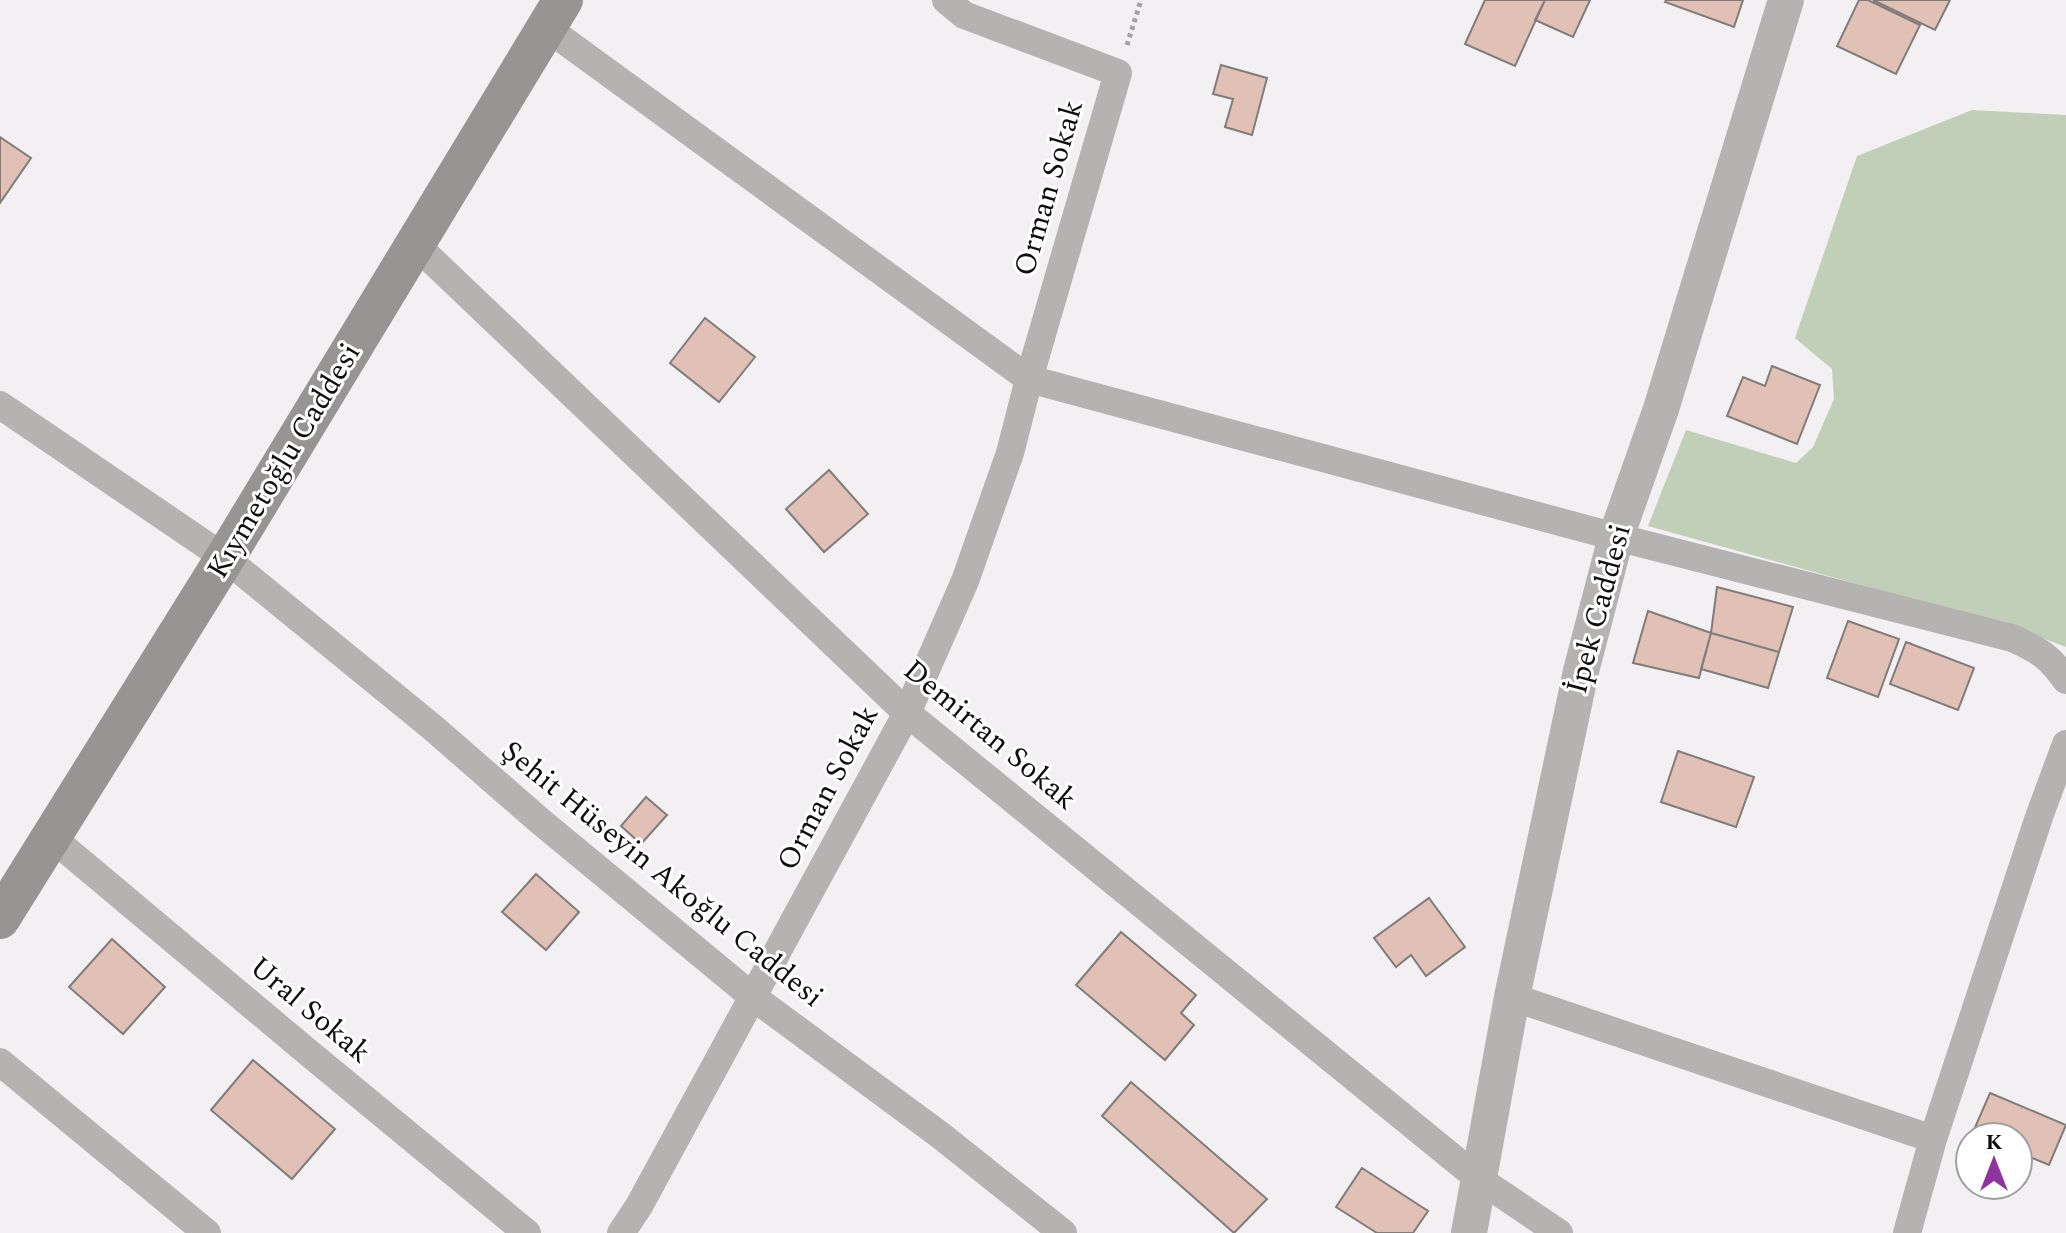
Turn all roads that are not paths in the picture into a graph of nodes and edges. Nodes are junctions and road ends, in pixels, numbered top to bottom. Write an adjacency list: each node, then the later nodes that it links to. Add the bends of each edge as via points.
1 (946, 0): 5 (street, Orman Sokak, via 964,15 1118,73)
2 (1786, 0): 7 (street, İpek Caddesi, via 1661,409)
3 (555, 14): 4 (main road, Kıymetoğlu Caddesi); 5 (street)
4 (416, 245): 8 (main road, Kıymetoğlu Caddesi); 10 (street, Demirtan Sokak)
5 (1029, 379): 7 (street); 10 (street, Orman Sokak, via 1010,453 965,581)
6 (0, 405): 8 (street, Şehit Hüseyin Akoğlu Caddesi)
7 (1616, 537): 9 (street, via 2012,638 2039,650); 15 (street, İpek Caddesi, via 1565,741)
8 (225, 558): 12 (main road, Kıymetoğlu Caddesi); 14 (street, Şehit Hüseyin Akoğlu Caddesi)
9 (2066, 680)
10 (907, 713): 14 (street, Orman Sokak); 18 (street, Demirtan Sokak)
11 (2066, 744): 17 (street)
12 (51, 837): 13 (main road, Kıymetoğlu Caddesi); 21 (street, Ural Sokak)
13 (0, 919)
14 (753, 997): 19 (street, Şehit Hüseyin Akoğlu Caddesi, via 940,1135); 22 (street, Orman Sokak)
15 (1512, 997): 17 (street); 18 (street, İpek Caddesi)
16 (0, 1062): 20 (street)
17 (1933, 1139): 25 (street)
18 (1479, 1179): 23 (street, İpek Caddesi); 24 (street, Demirtan Sokak)
19 (1057, 1231)
20 (207, 1233)
21 (527, 1233)
22 (621, 1233)
23 (1469, 1233)
24 (1559, 1233)
25 (1907, 1233)

